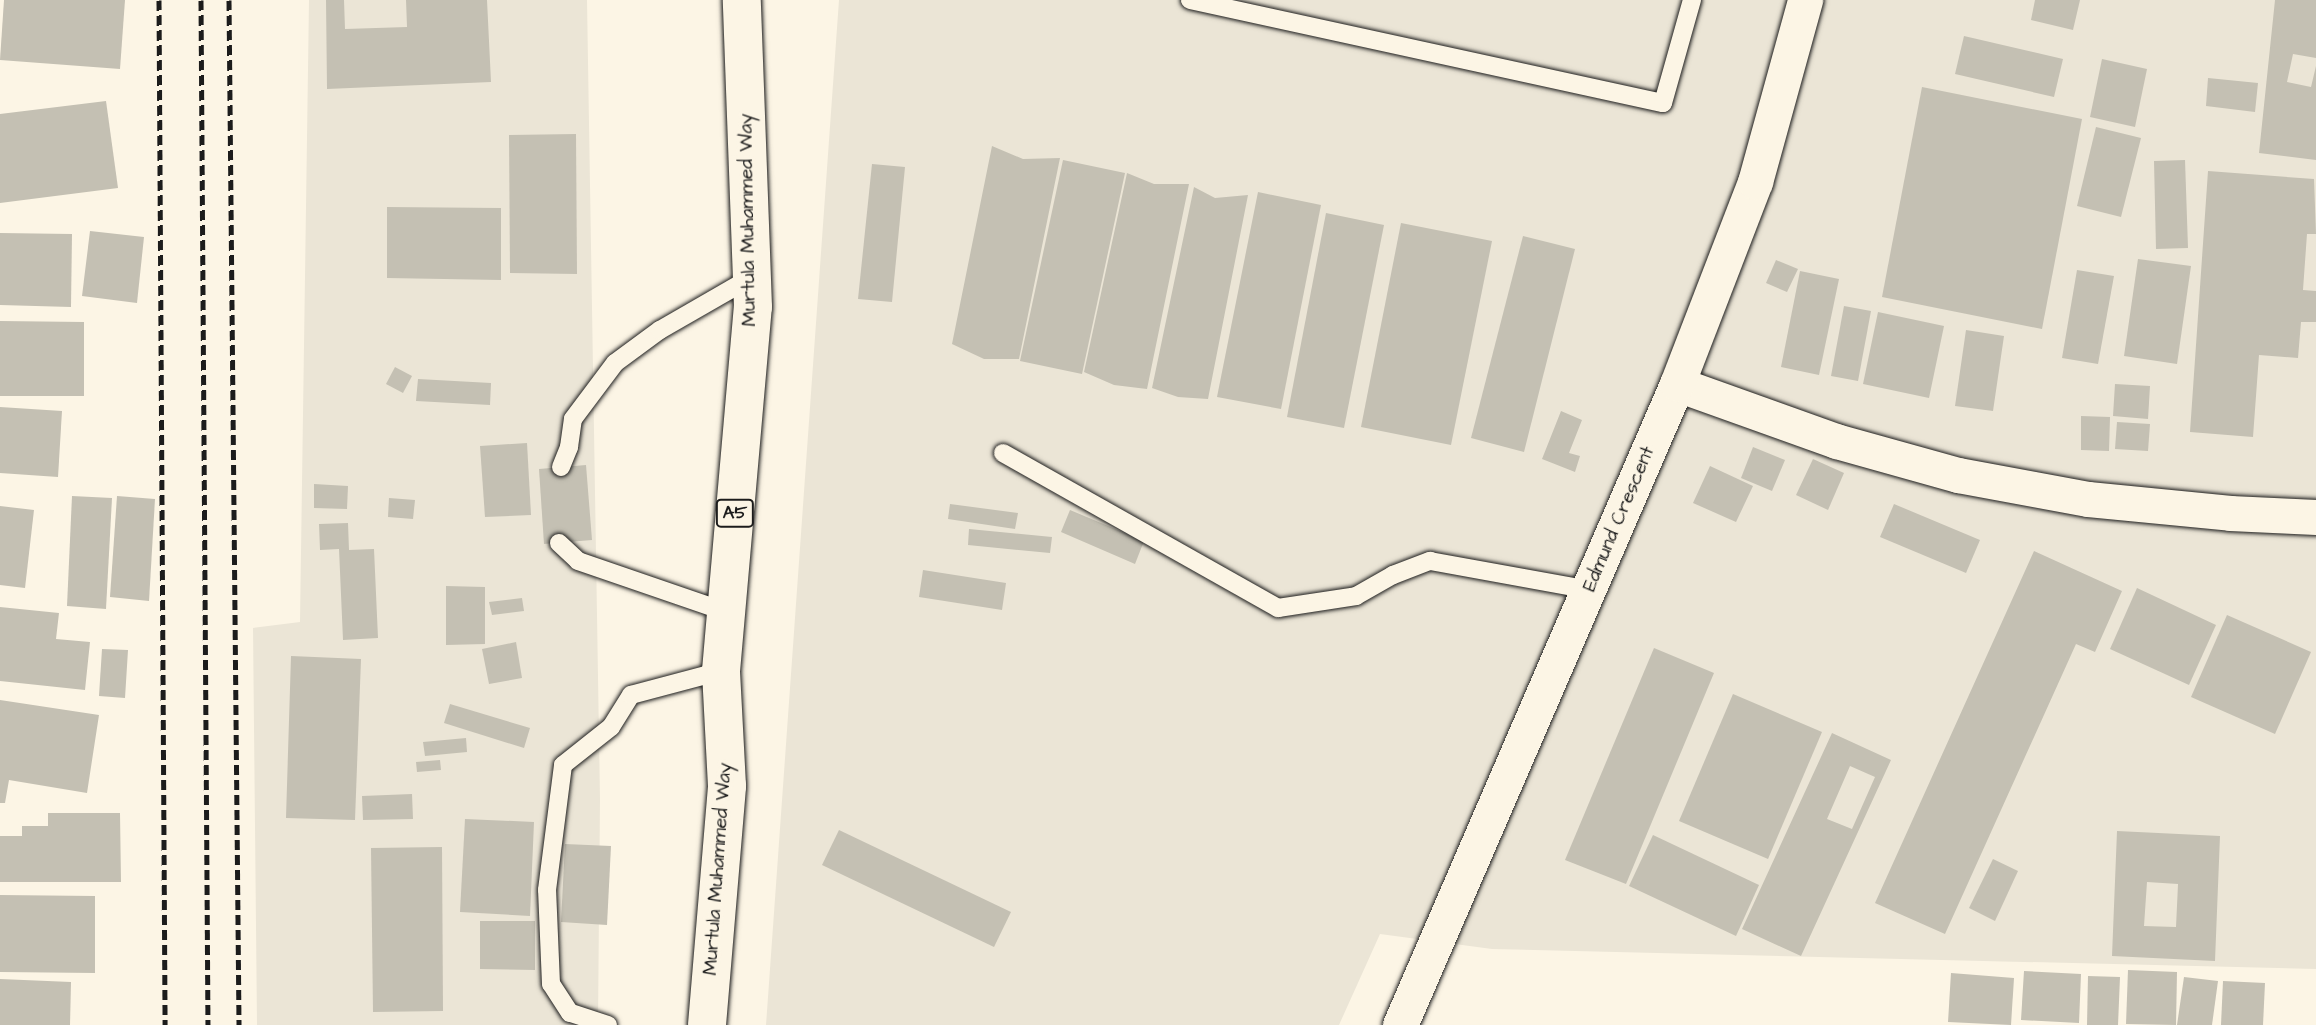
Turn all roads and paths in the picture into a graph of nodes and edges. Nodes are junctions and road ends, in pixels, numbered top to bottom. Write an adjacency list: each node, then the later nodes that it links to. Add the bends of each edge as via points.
1 (741, 0): 5 (main road, Murtula Muhammed Way / A5)
2 (1191, 0): 3 (lane, via 1663,103)
3 (1692, 0)
4 (1805, 0): 6 (street, Edmund Crescent, via 1755,182)
5 (752, 277): 8 (lane, via 660,330 615,363 573,419); 12 (main road, Murtula Muhammed Way / A5)
6 (1677, 384): 9 (street, via 1836,441 1958,475 2088,499); 11 (street, Edmund Crescent)
7 (1003, 453): 11 (lane, via 1278,608 1356,596 1430,561)
8 (561, 467)
9 (2316, 517)
10 (559, 543): 12 (lane, via 578,561)
11 (1589, 590): 16 (street, Edmund Crescent)
12 (726, 612): 13 (main road, Murtula Muhammed Way / A5)
13 (721, 671): 14 (lane, via 631,695 611,727 562,765 547,890 551,984 570,1013); 15 (main road, Murtula Muhammed Way / A5, via 727,786)
14 (608, 1025)
15 (707, 1025)
16 (1400, 1025)

